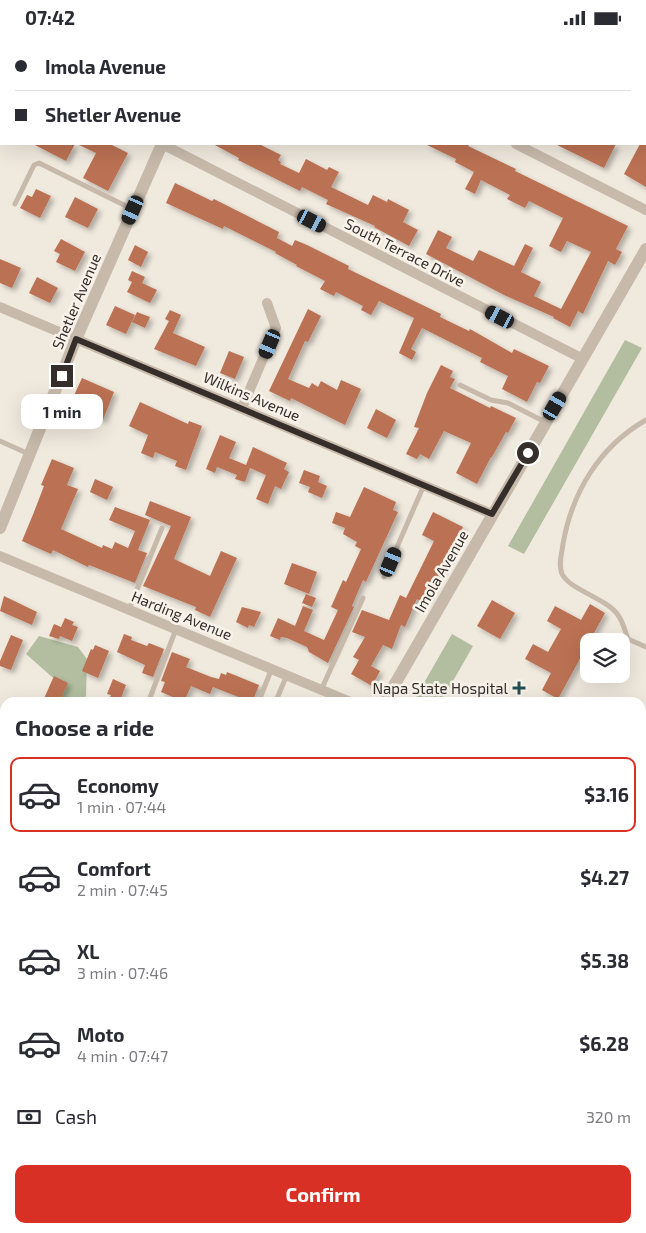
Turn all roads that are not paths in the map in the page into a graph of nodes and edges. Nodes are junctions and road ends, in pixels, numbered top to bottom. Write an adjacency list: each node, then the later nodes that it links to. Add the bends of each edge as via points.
1 (162, 145): 6 (street, Shetler Avenue)
2 (164, 145): 12 (street, South Terrace Drive)
3 (521, 145): 4 (street)
4 (535, 148): 7 (street)
5 (15, 204): 6 (lane, via 34,165 39,163)
6 (133, 210): 11 (street, Shetler Avenue)
7 (646, 210)
8 (646, 249): 12 (street, Imola Avenue)
9 (267, 303): 14 (street, via 276,328)
10 (0, 307): 11 (street, Wilkins Avenue)
11 (76, 339): 14 (street, Wilkins Avenue); 18 (street, Shetler Avenue)
12 (583, 359): 16 (street, Imola Avenue)
13 (460, 385): 16 (lane)
14 (242, 408): 19 (street, Wilkins Avenue)
15 (646, 420): 28 (lane, via 611,446 587,477 572,508 560,564 566,580 613,610 621,620 628,639)
16 (546, 422): 20 (street, Imola Avenue)
17 (0, 441): 18 (lane)
18 (30, 454): 21 (street, Shetler Avenue)
19 (424, 485): 20 (street, Wilkins Avenue); 24 (lane)
20 (492, 514): 36 (street, Imola Avenue)
21 (0, 528)
22 (162, 528): 26 (lane)
23 (0, 556): 26 (street, Harding Avenue)
24 (384, 577)
25 (363, 598): 31 (lane)
26 (128, 609): 27 (street, Harding Avenue)
27 (176, 629): 29 (street, Harding Avenue); 32 (lane)
28 (646, 647)
29 (272, 668): 30 (street, Harding Avenue); 33 (lane)
30 (288, 674): 31 (street, Harding Avenue); 34 (lane)
31 (322, 688): 35 (street, Harding Avenue)
32 (150, 697)
33 (260, 697)
34 (278, 697)
35 (341, 697)
36 (387, 697)

